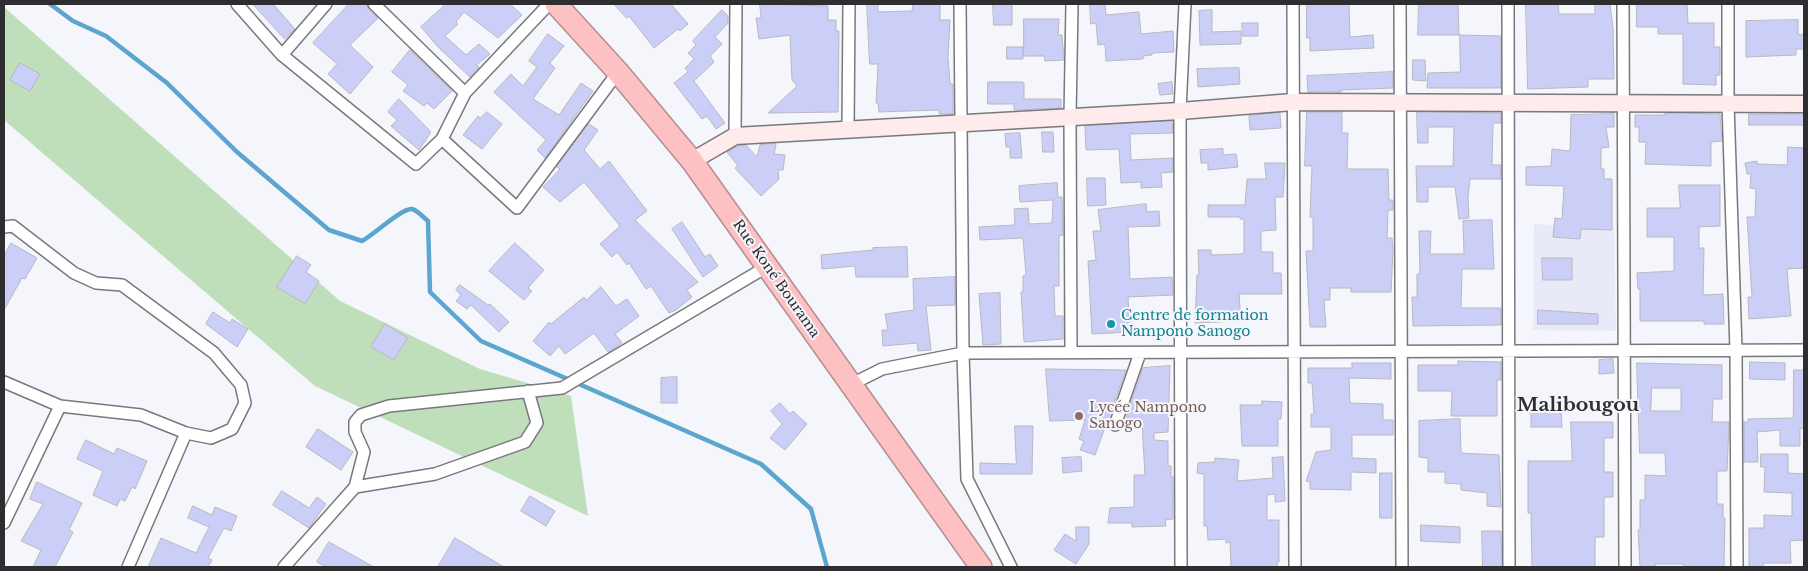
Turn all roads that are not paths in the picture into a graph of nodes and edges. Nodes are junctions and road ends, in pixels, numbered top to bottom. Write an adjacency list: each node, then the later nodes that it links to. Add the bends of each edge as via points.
1 (237, 4): 16 (street)
2 (326, 4): 16 (street)
3 (374, 4): 18 (street)
4 (549, 4): 18 (street)
5 (556, 4): 17 (highway, Rue Koné Bourama)
6 (736, 4): 29 (street)
7 (849, 4): 28 (street)
8 (960, 4): 27 (street)
9 (1072, 4): 26 (street)
10 (1185, 4): 25 (street)
11 (1293, 4): 19 (street)
12 (1400, 4): 20 (street)
13 (1508, 4): 21 (street)
14 (1623, 4): 22 (street)
15 (1728, 4): 23 (street)
16 (282, 55): 30 (street, via 416,164)
17 (618, 72): 30 (street, via 517,208); 31 (highway, Rue Koné Bourama)
18 (466, 93): 30 (street)
19 (1293, 102): 20 (street); 25 (street); 41 (street)
20 (1401, 103): 21 (street); 42 (street)
21 (1508, 103): 22 (street); 36 (street)
22 (1624, 103): 23 (street); 37 (street)
23 (1728, 104): 24 (street); 34 (street)
24 (1804, 104)
25 (1180, 111): 26 (street); 40 (street)
26 (1070, 117): 27 (street); 39 (street)
27 (962, 123): 28 (street); 38 (street)
28 (848, 130): 29 (street)
29 (735, 136): 31 (street)
30 (442, 140)
31 (692, 161): 33 (highway, Rue Koné Bourama)
32 (4, 227): 49 (street, via 13,226 74,273 96,283 122,285 214,353 241,385 245,403 232,429 211,438)
33 (768, 266): 45 (highway, Rue Koné Bourama); 46 (street, via 562,388)
34 (1736, 350): 35 (street); 37 (street); 61 (street)
35 (1804, 350)
36 (1509, 351): 37 (street); 42 (street); 59 (street)
37 (1624, 351): 60 (street)
38 (963, 352): 39 (street); 45 (street, via 882,368); 55 (street, via 967,479)
39 (1071, 352): 43 (street)
40 (1181, 352): 41 (street); 43 (street); 56 (street)
41 (1294, 352): 42 (street); 57 (street)
42 (1402, 352): 58 (street)
43 (1140, 353): 48 (street)
44 (4, 382): 47 (street)
45 (850, 384): 54 (highway, Rue Koné Bourama)
46 (528, 391): 50 (street, via 537,423 525,442 435,474); 50 (street, via 389,406 361,415 355,422 354,432 364,452)
47 (60, 406): 49 (street, via 141,414); 51 (street)
48 (1115, 425)
49 (186, 433): 52 (street)
50 (355, 487): 53 (street)
51 (4, 523)
52 (128, 567)
53 (284, 567)
54 (981, 567)
55 (1011, 567)
56 (1181, 567)
57 (1295, 567)
58 (1402, 567)
59 (1509, 567)
60 (1625, 567)
61 (1737, 567)

